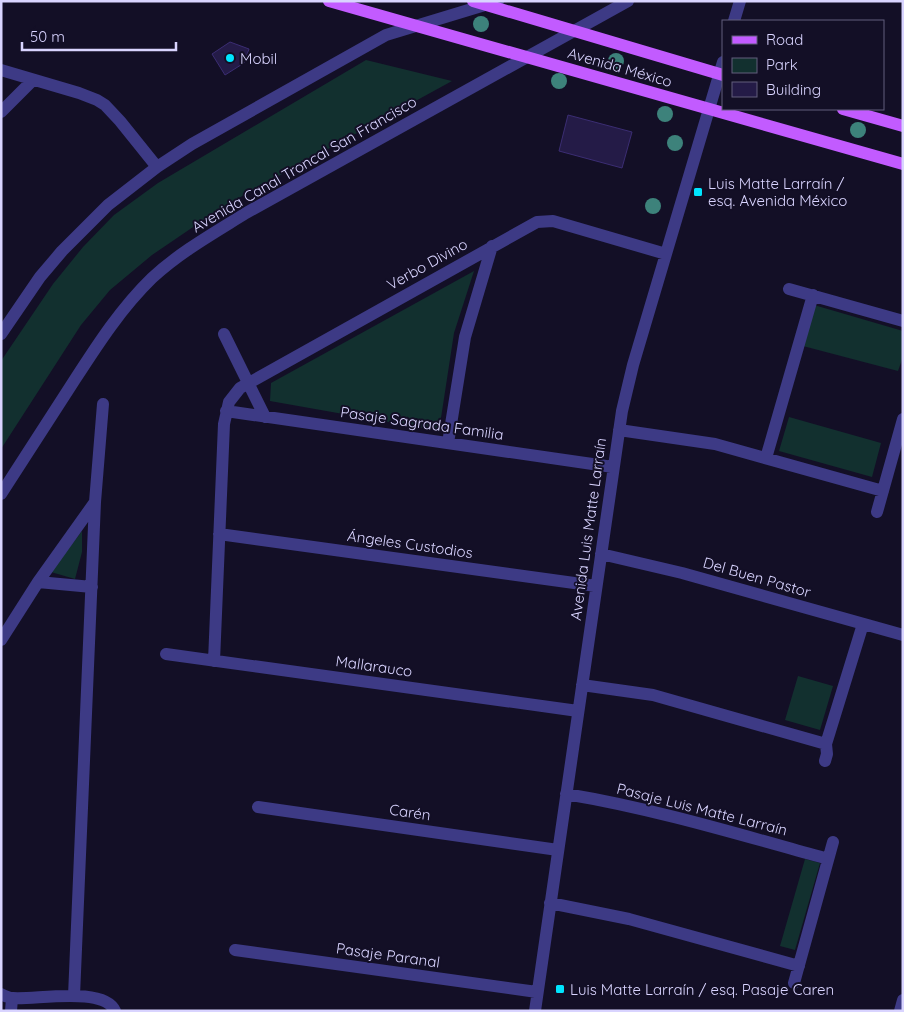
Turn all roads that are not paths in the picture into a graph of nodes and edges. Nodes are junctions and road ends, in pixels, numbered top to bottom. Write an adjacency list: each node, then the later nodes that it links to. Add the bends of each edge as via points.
1 (329, 1): 7 (main road, Avenida México)
2 (473, 1): 5 (main road, Avenida México)
3 (628, 1): 8 (street, Avenida Canal Troncal San Francisco)
4 (740, 1): 6 (street)
5 (493, 3): 7 (street); 8 (main road, Avenida México)
6 (734, 20)
7 (414, 25): 9 (main road, Avenida México); 18 (street, via 386,35)
8 (574, 31): 9 (street, Avenida Canal Troncal San Francisco); 11 (main road, Avenida México)
9 (527, 58): 13 (main road, Avenida México); 36 (street, Avenida Canal Troncal San Francisco, via 246,213 196,244 154,277 116,319)
10 (1, 70): 12 (street)
11 (722, 70): 13 (street, Avenida Luis Matte Larraín)
12 (32, 80): 15 (street); 18 (street, via 89,96 105,105)
13 (708, 109): 17 (main road, Avenida México); 20 (street, Avenida Luis Matte Larraín)
14 (847, 110): 16 (main road)
15 (1, 112)
16 (903, 126)
17 (903, 164)
18 (157, 167): 24 (street, via 108,205 62,251 40,276)
19 (492, 246): 20 (street, Verbo Divino, via 537,222 553,221); 26 (street, Verbo Divino); 32 (street, via 465,337)
20 (666, 254): 31 (street, Avenida Luis Matte Larraín)
21 (789, 289): 22 (street)
22 (813, 295): 23 (street); 33 (street)
23 (903, 321)
24 (1, 334)
25 (224, 334): 26 (street)
26 (248, 383): 28 (street, Verbo Divino, via 233,395); 29 (street)
27 (103, 404): 37 (street)
28 (226, 411): 29 (street, Pasaje Sagrada Familia); 39 (street)
29 (265, 417): 32 (street, Pasaje Sagrada Familia)
30 (903, 419): 35 (street)
31 (619, 430): 33 (street, via 715,444); 34 (street, Avenida Luis Matte Larraín)
32 (448, 443): 34 (street, Pasaje Sagrada Familia)
33 (766, 458): 35 (street)
34 (613, 467): 40 (street, Avenida Luis Matte Larraín)
35 (883, 491): 38 (street)
36 (1, 494)
37 (95, 502): 41 (street); 43 (street)
38 (877, 512)
39 (219, 534): 42 (street, Ángeles Custodios); 48 (street)
40 (601, 554): 42 (street, Avenida Luis Matte Larraín); 44 (street, Del Buen Pastor, via 682,573)
41 (38, 582): 43 (street); 46 (street)
42 (596, 586): 49 (street, Avenida Luis Matte Larraín)
43 (92, 587): 63 (street)
44 (863, 624): 45 (street, Del Buen Pastor); 51 (street)
45 (903, 635)
46 (1, 640)
47 (166, 654): 48 (street, Mallarauco)
48 (214, 660): 50 (street, Mallarauco)
49 (582, 685): 50 (street, Avenida Luis Matte Larraín); 51 (street, via 653,695)
50 (578, 711): 53 (street, Avenida Luis Matte Larraín)
51 (826, 744): 52 (street, via 828,754)
52 (825, 761)
53 (566, 794): 56 (street, Avenida Luis Matte Larraín); 57 (street, Pasaje Luis Matte Larraín, via 654,811)
54 (258, 807): 56 (street, Carén)
55 (833, 842): 57 (street)
56 (558, 850): 58 (street, Avenida Luis Matte Larraín)
57 (828, 859): 60 (street)
58 (550, 903): 60 (street, via 630,919); 62 (street, Avenida Luis Matte Larraín)
59 (234, 950): 62 (street, Pasaje Paranal)
60 (799, 966): 61 (street)
61 (794, 982)
62 (537, 992): 67 (street, Avenida Luis Matte Larraín)
63 (74, 996): 65 (street); 66 (street, via 102,999 113,1006)
64 (903, 1000): 68 (street)
65 (8, 1001)
66 (114, 1011)
67 (534, 1011)
68 (900, 1011)

